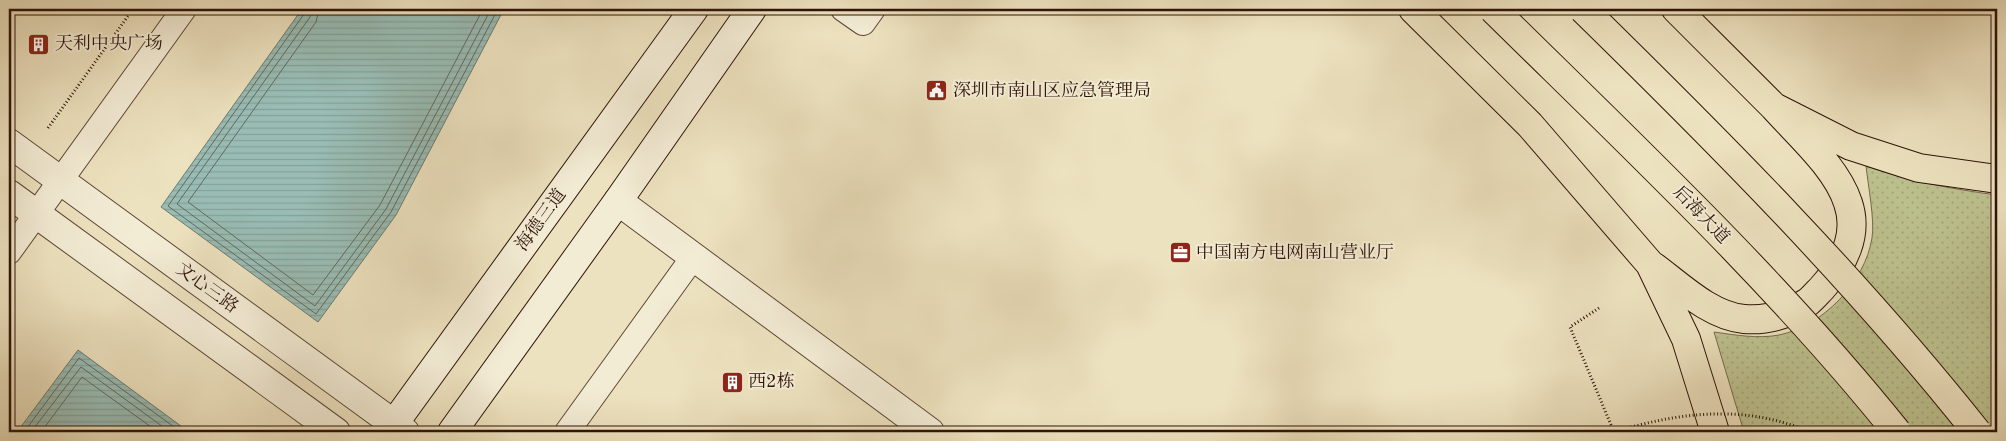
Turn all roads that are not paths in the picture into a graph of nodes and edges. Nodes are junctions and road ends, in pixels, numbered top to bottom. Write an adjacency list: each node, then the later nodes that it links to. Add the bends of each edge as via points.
1 (184, 9): 13 (lane)
2 (694, 9): 20 (street, 海德三道)
3 (752, 9): 15 (street)
4 (842, 9): 5 (lane, via 863,23)
5 (874, 9)
6 (1413, 9): 19 (main road, via 1530,125)
7 (1493, 9): 26 (main road, 后海大道, bridge, via 1611,123 1762,278)
8 (1583, 9): 27 (main road, bridge, via 1816,245)
9 (1676, 9): 10 (main road)
10 (1774, 107): 12 (main road, via 1851,146 1919,168); 19 (main road, via 1835,176 1848,202 1853,227 1847,253 1830,279 1810,301 1776,318 1743,319 1699,300)
11 (9, 144): 13 (street, 文心三路)
12 (1997, 179)
13 (61, 181): 16 (lane); 20 (street, 文心三路)
14 (9, 194): 16 (street)
15 (618, 201): 18 (street); 22 (street)
16 (37, 214): 17 (lane); 21 (street)
17 (9, 252)
18 (694, 256): 23 (lane); 24 (street)
19 (1650, 264): 25 (main road, via 1686,339)
20 (395, 430)
21 (336, 432)
22 (452, 432)
23 (567, 432)
24 (930, 432)
25 (1715, 432)
26 (1897, 432)
27 (1977, 432)

